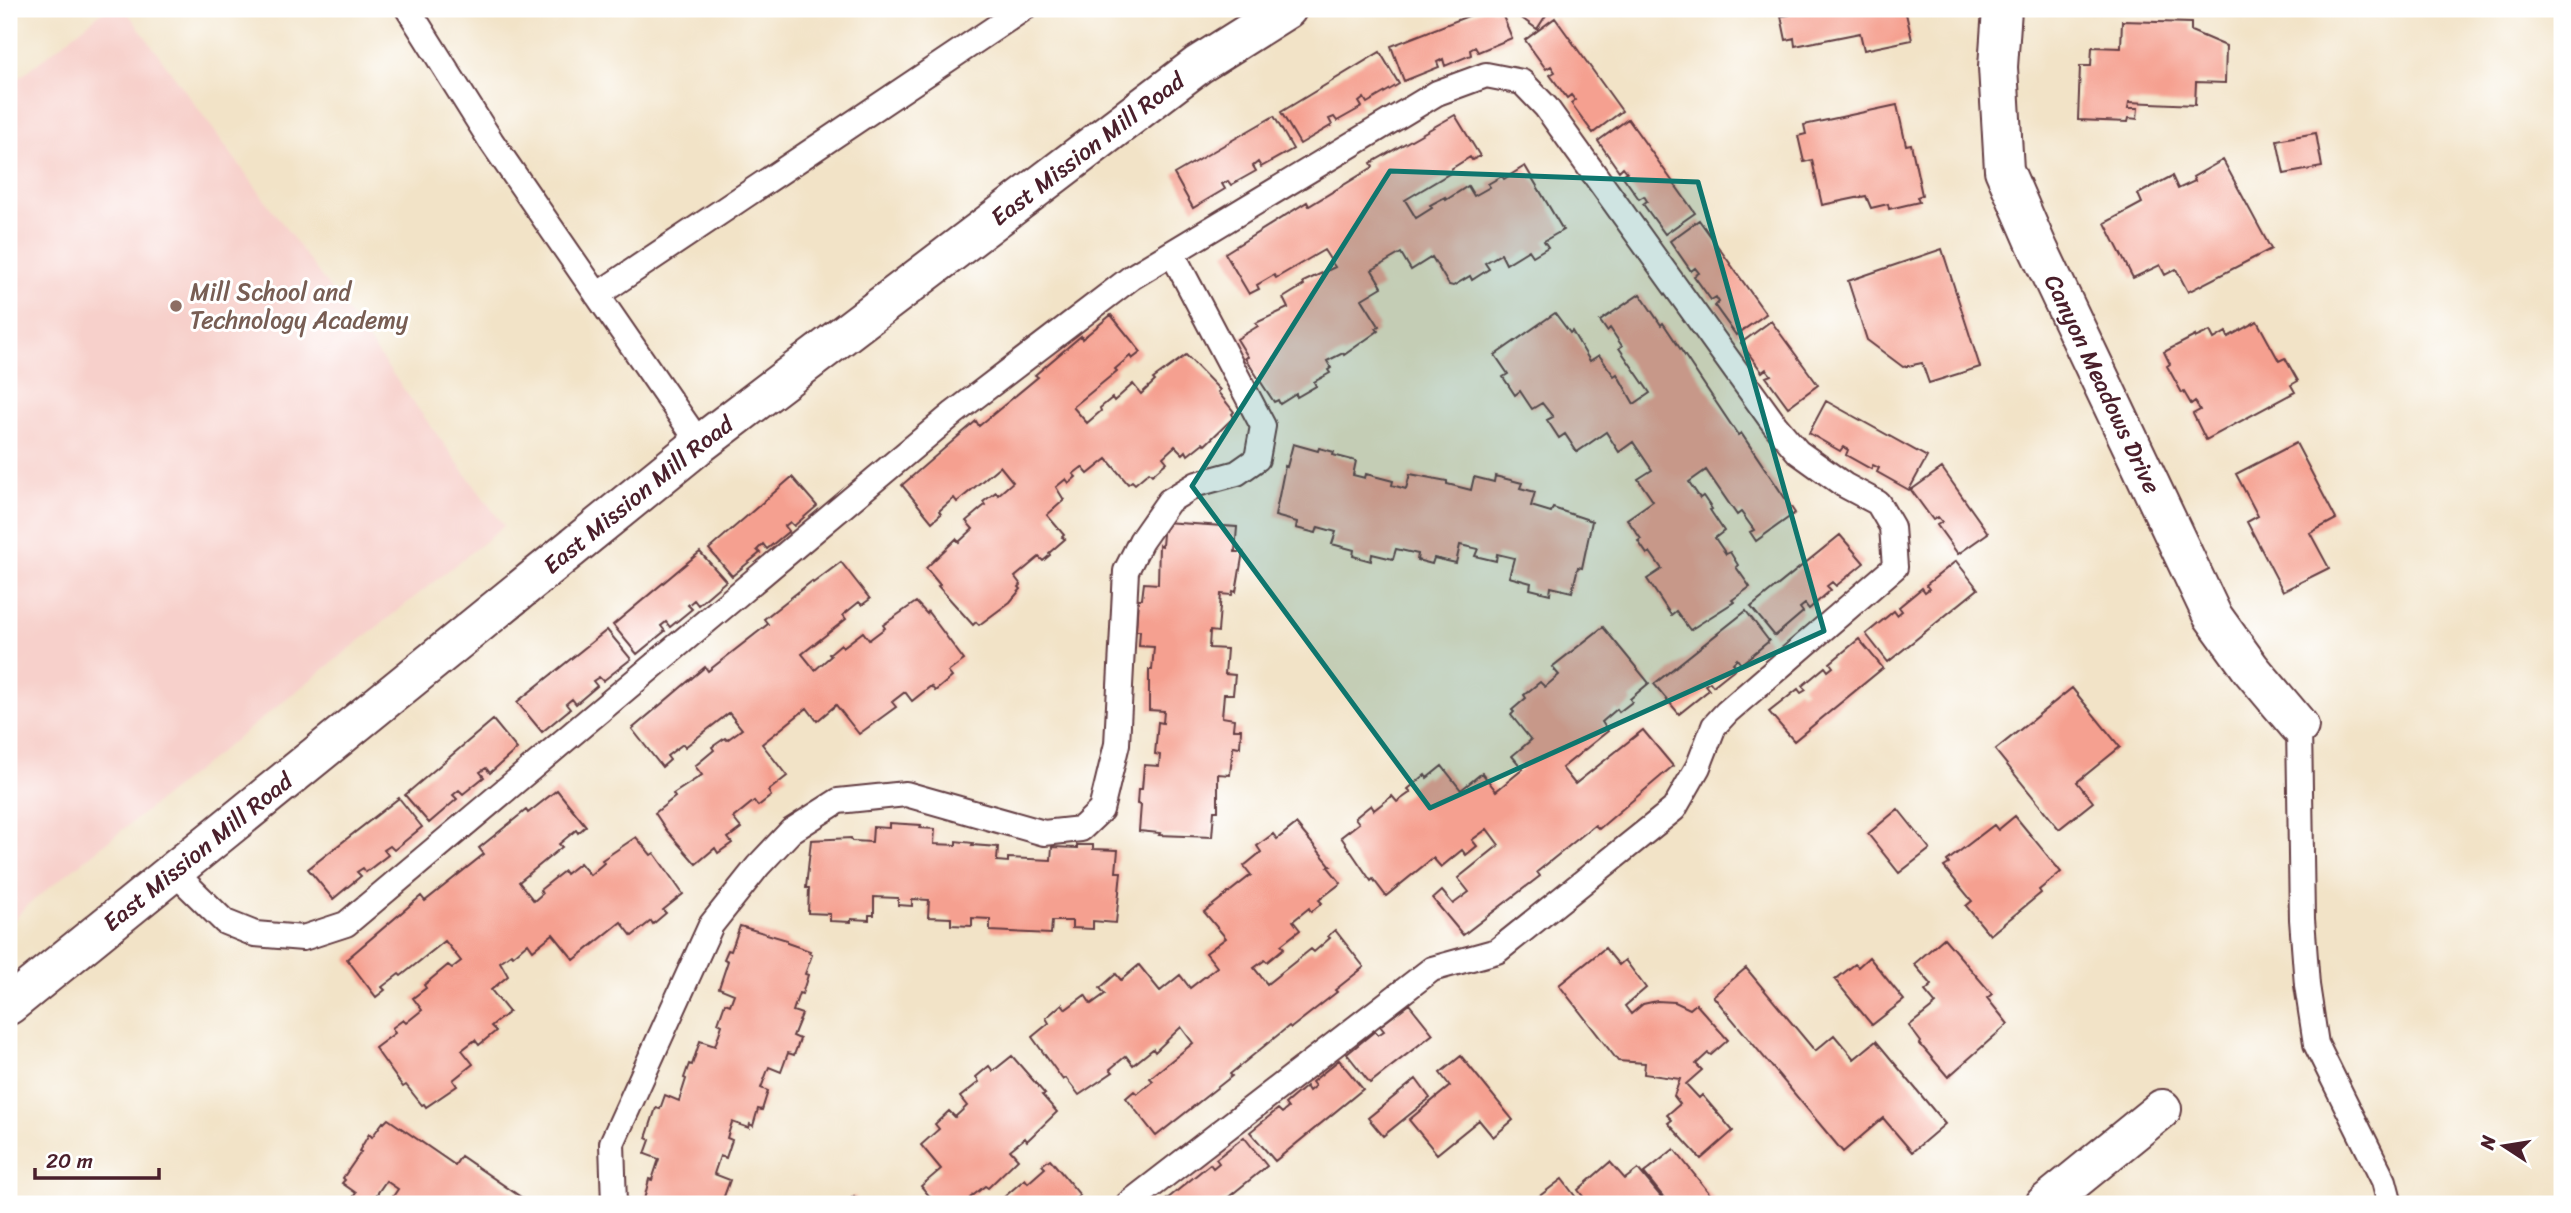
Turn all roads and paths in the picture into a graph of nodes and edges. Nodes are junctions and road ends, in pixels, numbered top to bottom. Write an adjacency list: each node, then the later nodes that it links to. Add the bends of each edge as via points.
1 (408, 9): 6 (lane, via 491,141)
2 (1023, 9): 6 (lane)
3 (1287, 9): 7 (street, East Mission Mill Road, via 1198,65)
4 (2002, 9): 8 (street, Canyon Meadows Drive, via 1998,67 2004,170 2212,615)
5 (1172, 253): 9 (lane, via 1132,277 954,413 346,924 303,938 255,934 225,922); 12 (lane, via 1263,426 1257,460 1237,473 1197,484 1170,501 1140,541 1126,571 1117,744 1101,810 1081,829 1044,833 906,794 838,801 791,831 711,925 612,1143); 13 (lane, via 1437,93 1486,75 1522,82 1546,107 1798,452 1878,503 1892,527 1895,567 1714,726 1699,767 1674,809 1497,951 1432,969)
6 (597, 295): 7 (lane)
7 (700, 444): 9 (street, East Mission Mill Road)
8 (2299, 726): 15 (lane, via 2302,919 2316,1044 2384,1181)
9 (173, 871): 10 (street, East Mission Mill Road)
10 (9, 1005)
11 (2162, 1109): 14 (street)
12 (614, 1204)
13 (1128, 1204)
14 (2045, 1204)
15 (2390, 1204)

